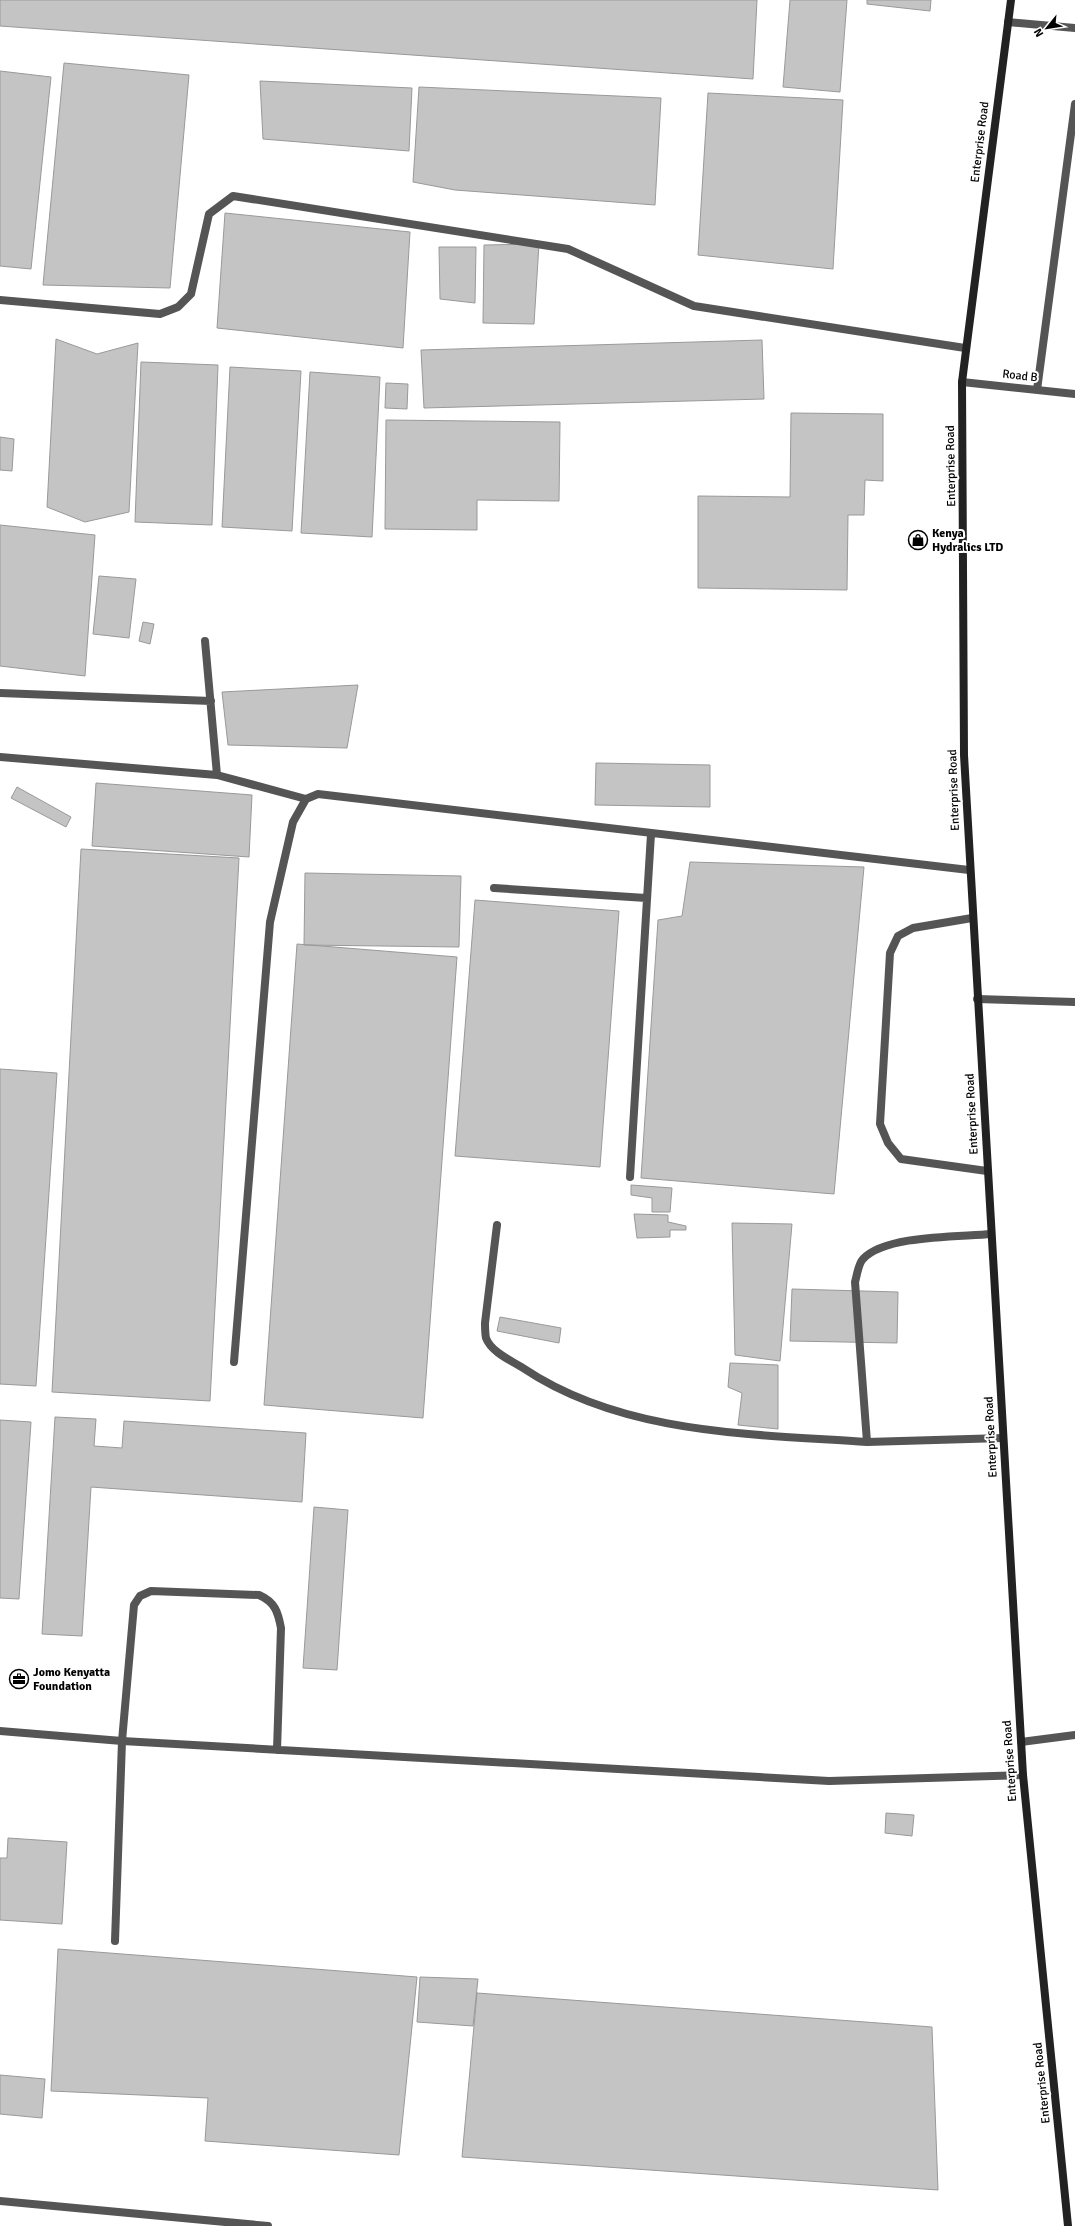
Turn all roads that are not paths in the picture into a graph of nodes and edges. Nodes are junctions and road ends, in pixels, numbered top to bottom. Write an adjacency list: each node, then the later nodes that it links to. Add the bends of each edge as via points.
1 (1011, 0): 2 (main road, Enterprise Road)
2 (1008, 22): 3 (lane); 6 (main road, Enterprise Road)
3 (1075, 28)
4 (1075, 104): 8 (lane)
5 (0, 300): 6 (lane, via 160,314 178,307 191,294 209,214 233,196 568,249 694,306)
6 (965, 348): 7 (main road, Enterprise Road)
7 (962, 382): 8 (lane, Road B); 17 (main road, Enterprise Road, via 964,755)
8 (1037, 390): 9 (lane, Road B)
9 (1075, 394)
10 (205, 641): 12 (lane)
11 (0, 693): 12 (lane)
12 (211, 701): 14 (lane)
13 (0, 757): 14 (lane)
14 (217, 775): 15 (lane)
15 (306, 799): 16 (lane, via 318,794); 27 (lane, via 293,822 270,922)
16 (651, 834): 17 (lane); 19 (lane)
17 (969, 870): 20 (main road, Enterprise Road)
18 (494, 888): 19 (lane)
19 (646, 898): 24 (lane)
20 (972, 918): 21 (main road, Enterprise Road); 23 (lane, via 913,928 898,936 890,953 880,1124 888,1143 901,1159)
21 (977, 999): 22 (lane); 23 (main road, Enterprise Road)
22 (1075, 1002)
23 (987, 1171): 26 (main road, Enterprise Road)
24 (630, 1177)
25 (497, 1225): 29 (lane, via 485,1323 486,1338 495,1350 546,1383 589,1401 666,1424 712,1432)
26 (991, 1234): 28 (main road, Enterprise Road); 29 (lane, via 897,1242 875,1249 862,1260 855,1282)
27 (234, 1362)
28 (1003, 1438): 29 (lane); 33 (main road, Enterprise Road)
29 (868, 1442)
30 (0, 1731): 32 (lane)
31 (1075, 1735): 33 (lane)
32 (122, 1741): 34 (lane); 34 (lane, via 134,1605 140,1596 151,1591 259,1595 269,1599 277,1609 281,1628); 36 (lane)
33 (1020, 1742): 35 (main road, Enterprise Road)
34 (277, 1750): 35 (lane, via 830,1781)
35 (1023, 1774): 39 (main road, Enterprise Road)
36 (115, 1941)
37 (0, 2201): 38 (lane)
38 (268, 2226)
39 (1068, 2226)

